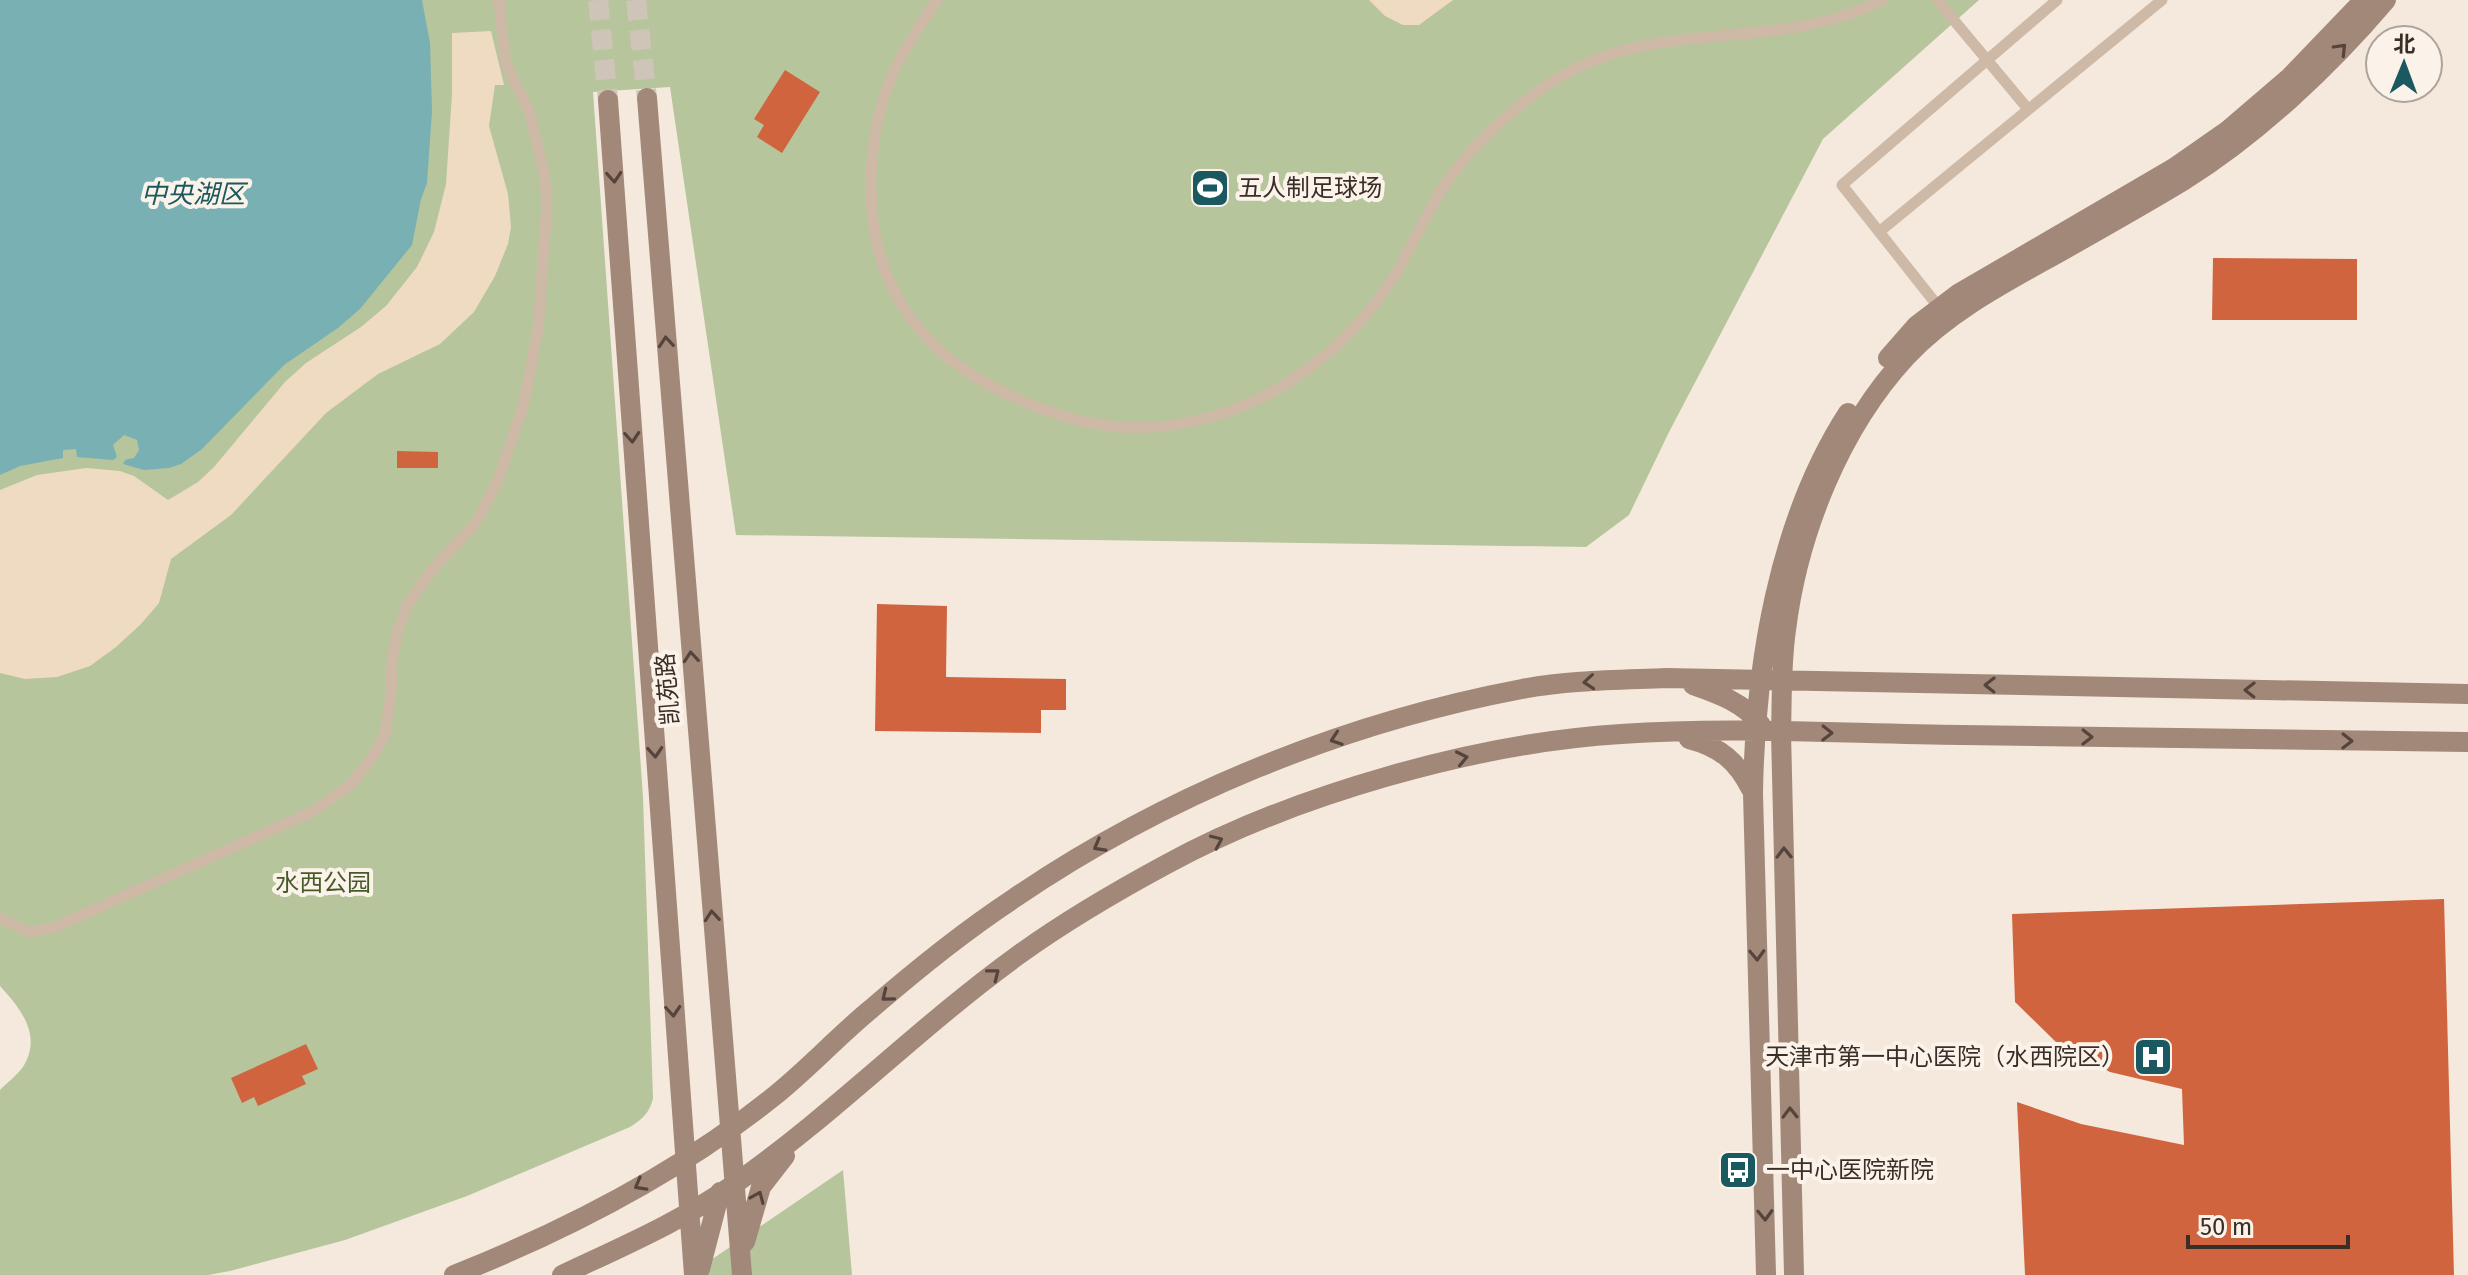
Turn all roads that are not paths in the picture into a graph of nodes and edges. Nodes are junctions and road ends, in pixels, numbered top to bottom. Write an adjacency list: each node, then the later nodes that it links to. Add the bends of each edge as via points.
1 (499, 0): 22 (lane, via 501,61 530,114 544,172 547,203 538,329 527,391 498,480 475,524 408,604 397,633 385,734 350,785 312,812 53,928 29,932)
2 (937, 0): 3 (lane, via 893,73 876,128 870,196 883,270 918,328 975,377 1046,411 1117,428 1195,421 1229,411 1315,365 1394,277 1463,162 1527,100 1565,73 1646,46 1841,18)
3 (1882, 0)
4 (1937, 0): 9 (lane)
5 (2057, 0): 9 (lane)
6 (2162, 0): 12 (lane)
7 (2364, 0): 14 (main road, via 2271,95 2217,138 1971,287)
8 (2386, 0): 14 (main road, one-way to 8, via 2186,179 2279,109)
9 (1987, 60): 12 (lane); 13 (lane, via 1842,185)
10 (647, 98): 24 (main road, 凯苑路, one-way to 10)
11 (608, 100): 26 (main road, 凯苑路, one-way to 26)
12 (2028, 109): 13 (lane)
13 (1879, 232): 14 (lane)
14 (1944, 314): 16 (main road, via 1916,326 1871,376 1821,460 1785,561)
15 (1666, 678): 16 (main road); 18 (main road, via 1717,693); 23 (main road, one-way to 23, via 1522,689 1414,716 1262,766 1170,808 1014,898 870,1010)
16 (1772, 682): 17 (main road, one-way to 16); 18 (main road); 18 (main road)
17 (2468, 694)
18 (1764, 728): 19 (main road); 20 (main road, one-way to 20); 21 (main road); 35 (main road, one-way to 18, via 1782,785)
19 (1665, 733): 21 (main road, via 1714,747 1731,758); 25 (main road, one-way to 19, via 1018,955 1171,862 1298,806 1451,760 1586,736)
20 (2468, 742)
21 (1753, 793): 34 (main road, one-way to 34)
22 (0, 918)
23 (775, 1095): 24 (main road); 27 (main road, via 748,1130)
24 (729, 1130): 26 (main road); 27 (main road, 凯苑路)
25 (805, 1131): 28 (main road); 30 (main road, one-way to 25, via 761,1187)
26 (684, 1161): 29 (main road, 凯苑路); 31 (main road, one-way to 31, via 571,1223)
27 (732, 1163): 28 (main road)
28 (726, 1190): 29 (main road); 30 (main road); 33 (main road)
29 (688, 1214): 32 (main road); 33 (main road, 凯苑路)
30 (742, 1274)
31 (454, 1275)
32 (562, 1275)
33 (696, 1275)
34 (1766, 1275)
35 (1794, 1275)

